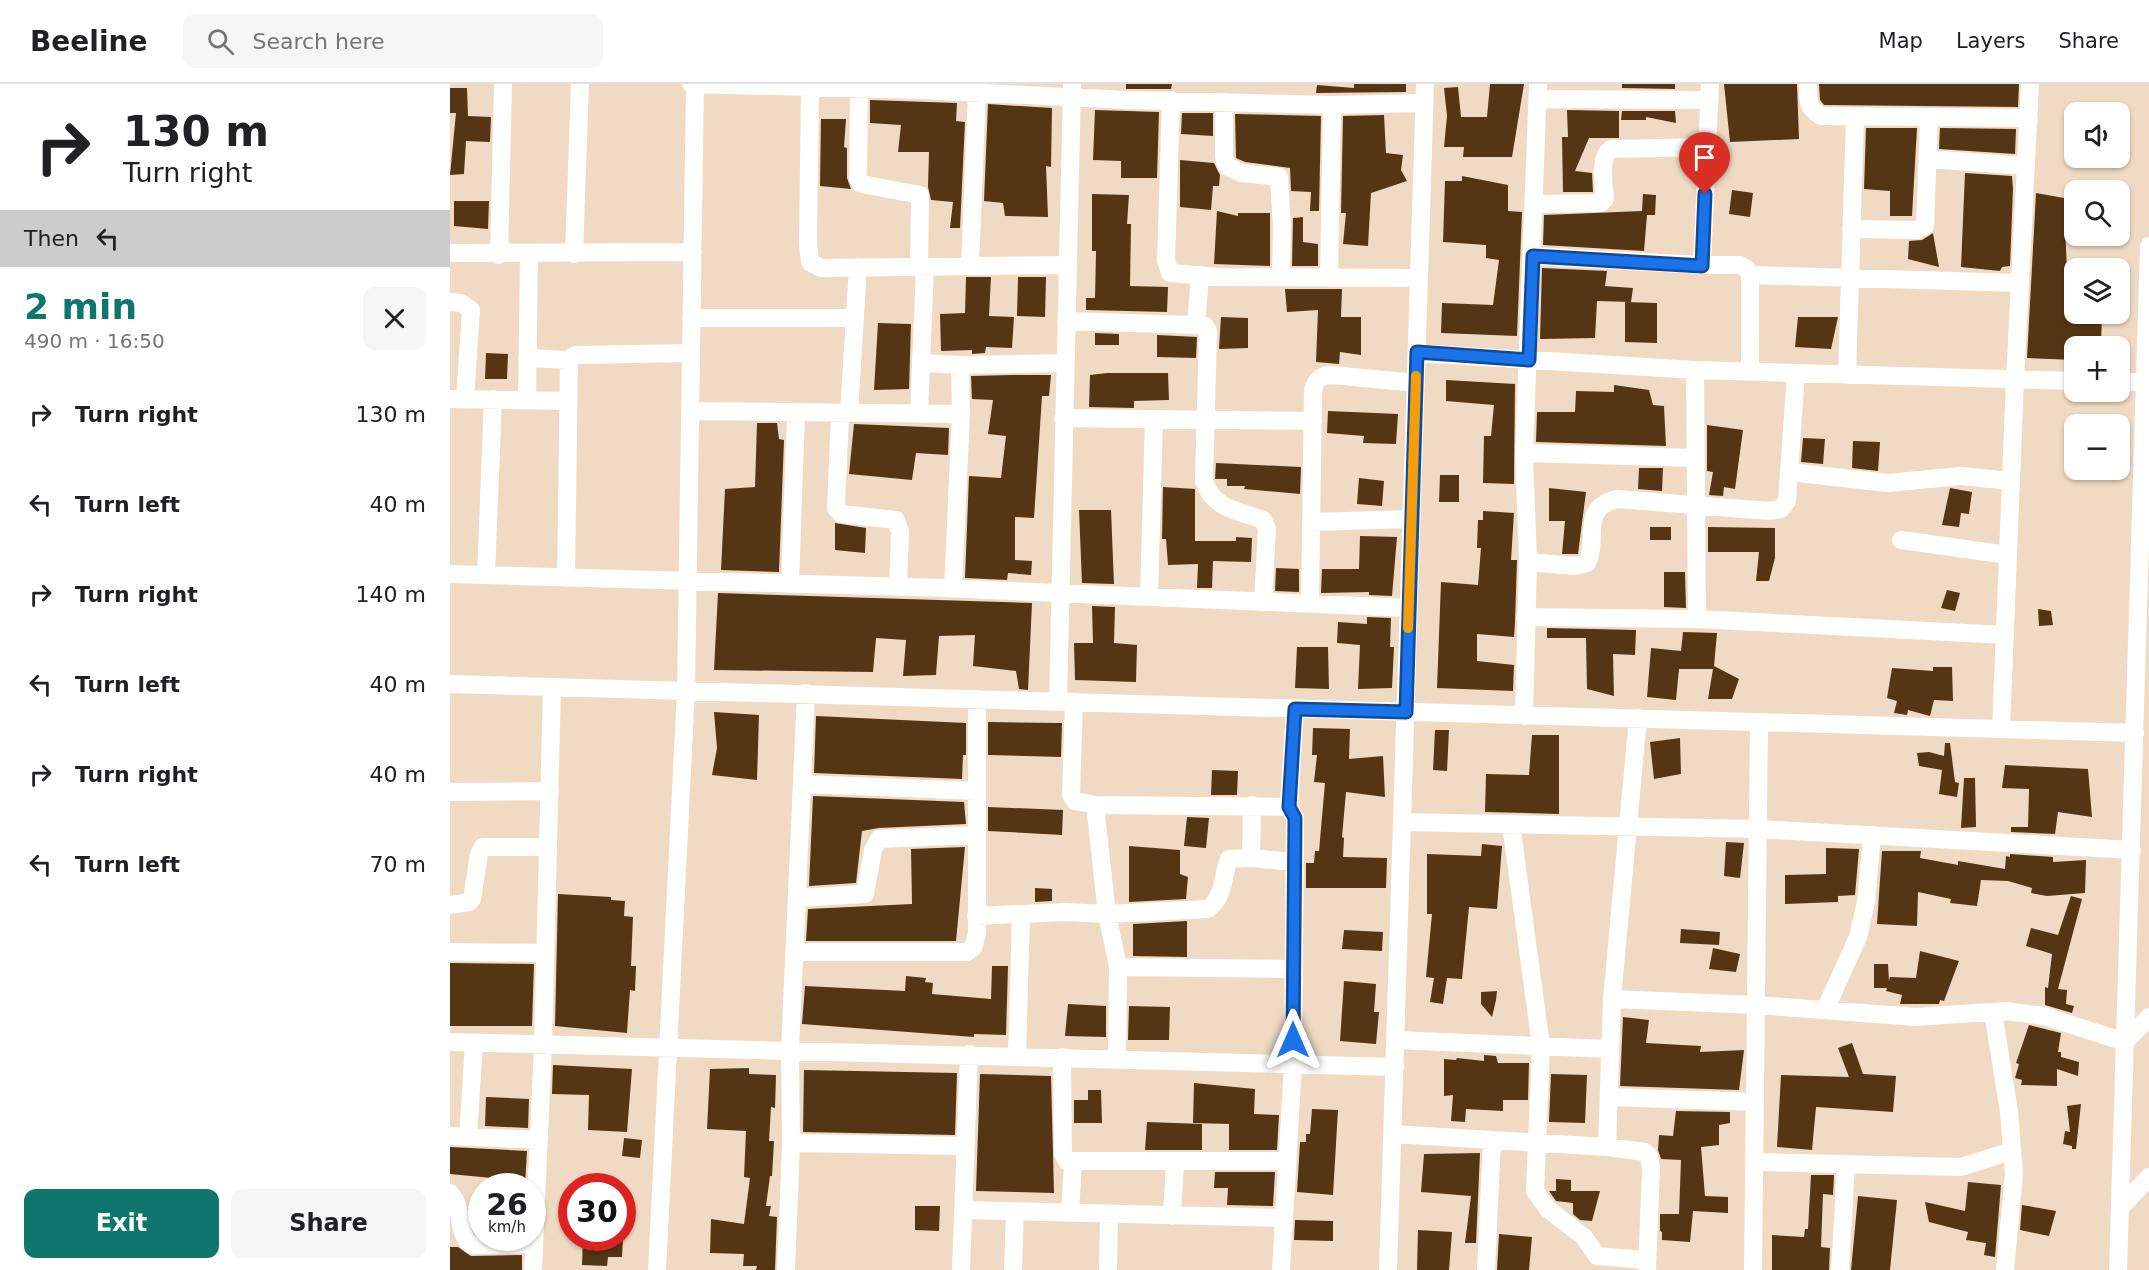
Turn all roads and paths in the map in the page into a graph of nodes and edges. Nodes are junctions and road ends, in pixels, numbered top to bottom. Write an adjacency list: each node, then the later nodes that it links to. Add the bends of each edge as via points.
1 (503, 84): 30 (street)
2 (580, 84): 29 (street)
3 (691, 84): 4 (street)
4 (695, 84): 8 (street); 27 (street)
5 (1425, 84): 16 (street)
6 (1808, 84): 18 (street, via 1812,111 1821,116)
7 (2030, 84): 20 (street)
8 (810, 87): 9 (street); 36 (street, via 810,262 821,268)
9 (860, 88): 12 (street); 37 (street, via 858,178 867,185 920,195)
10 (1071, 90): 12 (street); 14 (street); 34 (street)
11 (1538, 91): 13 (street); 24 (street)
12 (977, 92): 33 (street)
13 (1709, 92): 21 (street)
14 (1171, 100): 15 (street); 39 (street, via 1167,268 1176,275)
15 (1224, 102): 17 (street); 40 (street, via 1227,166 1242,173 1279,177)
16 (1424, 103): 17 (street); 42 (street)
17 (1332, 105): 41 (street)
18 (1855, 117): 19 (street); 25 (street)
19 (1929, 117): 20 (street); 22 (street)
20 (2029, 118): 23 (street)
21 (1707, 147): 24 (street, via 1611,148 1603,159 1605,199 1601,203); 35 (street)
22 (1928, 159): 23 (street); 25 (street, via 1925,226 1917,230)
23 (2026, 166): 44 (street)
24 (1535, 204): 32 (street)
25 (1851, 229): 43 (street)
26 (2149, 246): 48 (street)
27 (693, 252): 29 (street); 46 (street)
28 (450, 253): 30 (street)
29 (574, 254): 31 (street)
30 (500, 255): 31 (street)
31 (529, 255): 53 (street)
32 (1533, 256): 35 (street); 55 (street)
33 (970, 265): 34 (street); 37 (street)
34 (1067, 265): 49 (street)
35 (1702, 266): 38 (street, via 1740,265)
36 (858, 267): 37 (street); 47 (street)
37 (922, 267): 56 (street)
38 (1750, 275): 43 (street); 60 (street)
39 (1200, 276): 40 (street); 50 (street)
40 (1281, 277): 41 (street)
41 (1329, 277): 42 (street)
42 (1419, 278): 52 (street)
43 (1849, 279): 44 (street); 62 (street)
44 (2020, 283): 63 (street)
45 (450, 302): 68 (street, via 471,310)
46 (692, 318): 47 (street); 51 (street)
47 (855, 318): 74 (street)
48 (2148, 319): 66 (street)
49 (1066, 321): 50 (street); 57 (street)
50 (1196, 325): 79 (street, via 1208,331)
51 (691, 352): 54 (street, via 575,355); 72 (street)
52 (1417, 352): 55 (street); 67 (street)
53 (527, 358): 54 (street); 70 (street)
54 (569, 360): 71 (street)
55 (1529, 360): 59 (street); 82 (street)
56 (921, 363): 58 (street); 75 (street)
57 (1065, 363): 58 (street); 77 (street)
58 (960, 365): 76 (street)
59 (1695, 370): 60 (street); 83 (street)
60 (1750, 371): 61 (street)
61 (1796, 373): 62 (street); 84 (street)
62 (1847, 375): 63 (street)
63 (2014, 380): 64 (street); 85 (street)
64 (2064, 381)
65 (2130, 382): 66 (street)
66 (2145, 382): 81 (street)
67 (1416, 383): 80 (street, via 1323,375 1313,390); 87 (street)
68 (457, 399): 69 (street)
69 (493, 399): 70 (street); 93 (street)
70 (527, 399): 71 (street)
71 (568, 401): 94 (street)
72 (690, 411): 73 (street); 95 (street)
73 (796, 413): 74 (street); 96 (street)
74 (845, 413): 75 (street); 97 (street, via 836,508 841,514 896,520 900,532)
75 (919, 414): 76 (street)
76 (961, 414): 98 (street)
77 (1064, 418): 78 (street); 99 (street)
78 (1154, 419): 79 (street); 100 (street)
79 (1205, 420): 80 (street); 101 (street, via 1206,488 1221,505 1263,520 1266,528)
80 (1313, 421): 88 (street)
81 (2146, 445): 119 (street)
82 (1524, 453): 83 (street); 91 (street)
83 (1696, 458): 86 (street)
84 (1789, 472): 85 (street, via 1887,483 1961,476); 86 (street, via 1787,501 1781,509)
85 (2011, 481): 90 (street)
86 (1697, 505): 91 (street, via 1609,501 1599,507 1593,518 1587,563 1575,566); 105 (street)
87 (1411, 519): 88 (street); 103 (street)
88 (1312, 522): 102 (street)
89 (1901, 540): 90 (street)
90 (2008, 555): 106 (street)
91 (1528, 562): 104 (street)
92 (450, 574): 93 (street)
93 (486, 575): 94 (street)
94 (566, 578): 95 (street)
95 (687, 582): 96 (street); 109 (street)
96 (790, 584): 97 (street)
97 (898, 586): 98 (street)
98 (953, 588): 99 (street)
99 (1059, 593): 100 (street); 112 (street)
100 (1149, 596): 101 (street)
101 (1263, 601): 102 (street)
102 (1310, 603): 103 (street)
103 (1409, 608): 114 (street)
104 (1525, 617): 105 (street); 115 (street)
105 (1697, 620): 106 (street)
106 (2005, 635): 118 (street)
107 (450, 684): 108 (street)
108 (552, 687): 109 (street); 122 (street)
109 (686, 690): 110 (street); 159 (street)
110 (806, 693): 111 (street); 120 (street)
111 (977, 699): 112 (street); 123 (street)
112 (1066, 701): 113 (street); 125 (street, via 1071,795 1075,801)
113 (1295, 709): 114 (street); 127 (street)
114 (1406, 712): 115 (street); 128 (street)
115 (1524, 716): 116 (street)
116 (1638, 718): 117 (street); 130 (street)
117 (1759, 722): 118 (street); 131 (street)
118 (2001, 729): 119 (street)
119 (2135, 733): 121 (street)
120 (802, 784): 123 (street); 138 (street)
121 (2141, 789): 135 (street)
122 (549, 791): 124 (street); 134 (street)
123 (976, 791): 132 (street)
124 (450, 792)
125 (1095, 805): 126 (street); 140 (street)
126 (1252, 805): 127 (street); 136 (street)
127 (1289, 807): 137 (street, via 1295,818)
128 (1402, 822): 129 (street); 153 (street)
129 (1511, 824): 130 (street); 158 (street)
130 (1627, 826): 131 (street); 148 (street)
131 (1758, 829): 133 (street); 149 (street)
132 (976, 835): 138 (street, via 879,839 873,850 865,894); 142 (street)
133 (1872, 835): 135 (street); 150 (street, via 1866,902 1858,937)
134 (548, 847): 139 (street, via 483,847 472,899); 145 (street)
135 (2132, 850): 155 (street)
136 (1251, 858): 137 (street); 140 (street, via 1229,859 1222,893 1208,909)
137 (1294, 862): 147 (street)
138 (797, 898): 144 (street)
139 (450, 905)
140 (1107, 914): 141 (street); 146 (street)
141 (1021, 915): 142 (street); 163 (street)
142 (976, 916): 144 (street, via 975,942 967,952)
143 (450, 952): 145 (street)
144 (795, 952): 160 (street)
145 (545, 953): 157 (street)
146 (1118, 967): 147 (street); 165 (street)
147 (1294, 969): 166 (street)
148 (1612, 999): 149 (street); 161 (street)
149 (1756, 1005): 150 (street); 169 (street)
150 (1825, 1010): 151 (street, via 1916,1017)
151 (1994, 1012): 155 (street, via 2044,1017); 178 (street)
152 (2149, 1017): 155 (street)
153 (1395, 1040): 158 (street); 167 (street)
154 (450, 1042): 156 (street)
155 (2125, 1042): 187 (street)
156 (474, 1043): 157 (street); 171 (street)
157 (543, 1044): 159 (street); 172 (street)
158 (1541, 1046): 161 (street); 175 (street)
159 (667, 1048): 160 (street); 199 (street)
160 (790, 1049): 162 (street); 174 (street)
161 (1610, 1049): 168 (street)
162 (969, 1054): 163 (street); 176 (street)
163 (1017, 1056): 164 (street)
164 (1062, 1057): 165 (street); 180 (street, via 1063,1154)
165 (1117, 1059): 166 (street)
166 (1293, 1064): 167 (street); 179 (street)
167 (1395, 1067): 170 (street)
168 (1609, 1097): 169 (street); 177 (street)
169 (1755, 1102): 182 (street)
170 (1393, 1134): 173 (street); 205 (street)
171 (459, 1136): 172 (street)
172 (539, 1140): 184 (street)
173 (1492, 1140): 175 (street); 206 (street)
174 (791, 1143): 176 (street); 200 (street)
175 (1537, 1143): 177 (street); 196 (street, via 1534,1191 1548,1209 1584,1237)
176 (965, 1146): 188 (street)
177 (1607, 1147): 197 (street, via 1641,1150 1650,1156)
178 (2012, 1151): 183 (street, via 1961,1167); 209 (street, via 2013,1200)
179 (1287, 1161): 181 (street); 193 (street)
180 (1073, 1162): 181 (street); 190 (street)
181 (1175, 1162): 192 (street)
182 (1755, 1162): 183 (street); 207 (street)
183 (1846, 1165): 208 (street)
184 (537, 1173)
185 (2149, 1177): 187 (street)
186 (450, 1193): 194 (street, via 459,1207)
187 (2120, 1208): 210 (street)
188 (963, 1210): 189 (street); 201 (street)
189 (1015, 1212): 190 (street); 202 (street)
190 (1070, 1213): 191 (street)
191 (1109, 1215): 192 (street); 203 (street)
192 (1172, 1216): 193 (street)
193 (1284, 1218): 204 (street)
194 (468, 1242)
195 (534, 1251): 198 (street)
196 (1597, 1263): 197 (street)
197 (1647, 1265)
198 (533, 1270)
199 (657, 1270)
200 (786, 1270)
201 (961, 1270)
202 (1013, 1270)
203 (1108, 1270)
204 (1281, 1270)
205 (1388, 1270)
206 (1486, 1270)
207 (1753, 1270)
208 (1840, 1270)
209 (2005, 1270)
210 (2118, 1270)

